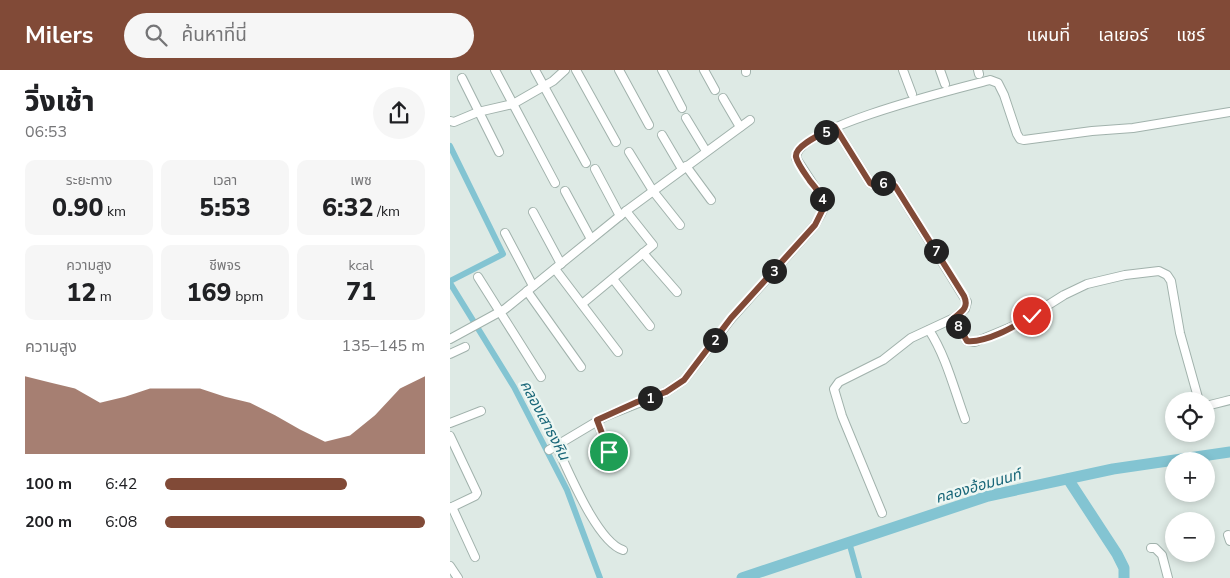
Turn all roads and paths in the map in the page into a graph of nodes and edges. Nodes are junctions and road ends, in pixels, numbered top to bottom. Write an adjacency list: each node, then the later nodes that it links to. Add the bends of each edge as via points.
1 (495, 70): 16 (street)
2 (535, 70): 12 (street)
3 (565, 70): 12 (street)
4 (576, 70): 27 (street)
5 (619, 70): 23 (street)
6 (662, 70): 17 (street)
7 (704, 70): 13 (street)
8 (903, 70): 14 (street)
9 (940, 70): 11 (street)
10 (462, 78): 18 (street)
11 (945, 84)
12 (543, 87): 16 (street); 31 (street)
13 (715, 90)
14 (912, 94)
15 (723, 98): 24 (street)
16 (514, 104): 18 (street); 34 (street)
17 (682, 108)
18 (478, 112): 22 (street); 29 (street)
19 (1230, 112): 25 (street, via 1133,128 1024,140 1017,134 998,83 990,80 904,102)
20 (686, 118): 28 (street)
21 (750, 120): 24 (street)
22 (450, 121)
23 (649, 125)
24 (740, 127): 28 (street)
25 (835, 127): 51 (street, via 870,183 889,182 895,186 964,296 967,302 965,309); 65 (street, via 816,136 796,154 825,205 815,225 731,318 684,380 666,392)
26 (662, 135): 32 (street)
27 (616, 142)
28 (706, 151): 32 (street)
29 (499, 152)
30 (629, 152): 36 (street)
31 (586, 163)
32 (684, 168): 36 (street); 37 (street)
33 (595, 169): 39 (street)
34 (555, 183)
35 (565, 191): 42 (street)
36 (653, 191): 39 (street); 40 (street)
37 (711, 200)
38 (533, 212): 44 (street)
39 (623, 213): 42 (street); 43 (street, via 653,245)
40 (680, 225)
41 (505, 233): 47 (street)
42 (592, 239): 44 (street)
43 (643, 253): 46 (street); 48 (street)
44 (558, 266): 47 (street); 49 (street)
45 (478, 277): 50 (street)
46 (613, 279): 49 (street); 52 (street)
47 (530, 289): 50 (street); 58 (street)
48 (677, 292)
49 (582, 304): 56 (street)
50 (500, 313): 54 (street); 59 (street)
51 (954, 318): 53 (street); 60 (street, via 967,341 975,342 1018,324 1087,284 1159,271 1171,282)
52 (650, 326)
53 (929, 330): 64 (street, via 946,365); 70 (street, via 911,338 883,360 839,382 834,389)
54 (450, 339)
55 (465, 347): 57 (street)
56 (618, 352)
57 (450, 354)
58 (581, 367)
59 (542, 376)
60 (1196, 392)
61 (1230, 400): 62 (street)
62 (1215, 404)
63 (481, 411): 66 (street)
64 (965, 419)
65 (597, 420): 68 (street); 72 (street, via 553,448 594,521 611,543)
66 (450, 423)
67 (450, 436): 69 (street, via 477,493)
68 (609, 452)
69 (451, 507): 73 (street)
70 (882, 513)
71 (1151, 548): 76 (street, via 1162,555)
72 (623, 550)
73 (475, 557)
74 (450, 566): 75 (street)
75 (458, 578)
76 (1168, 578)

